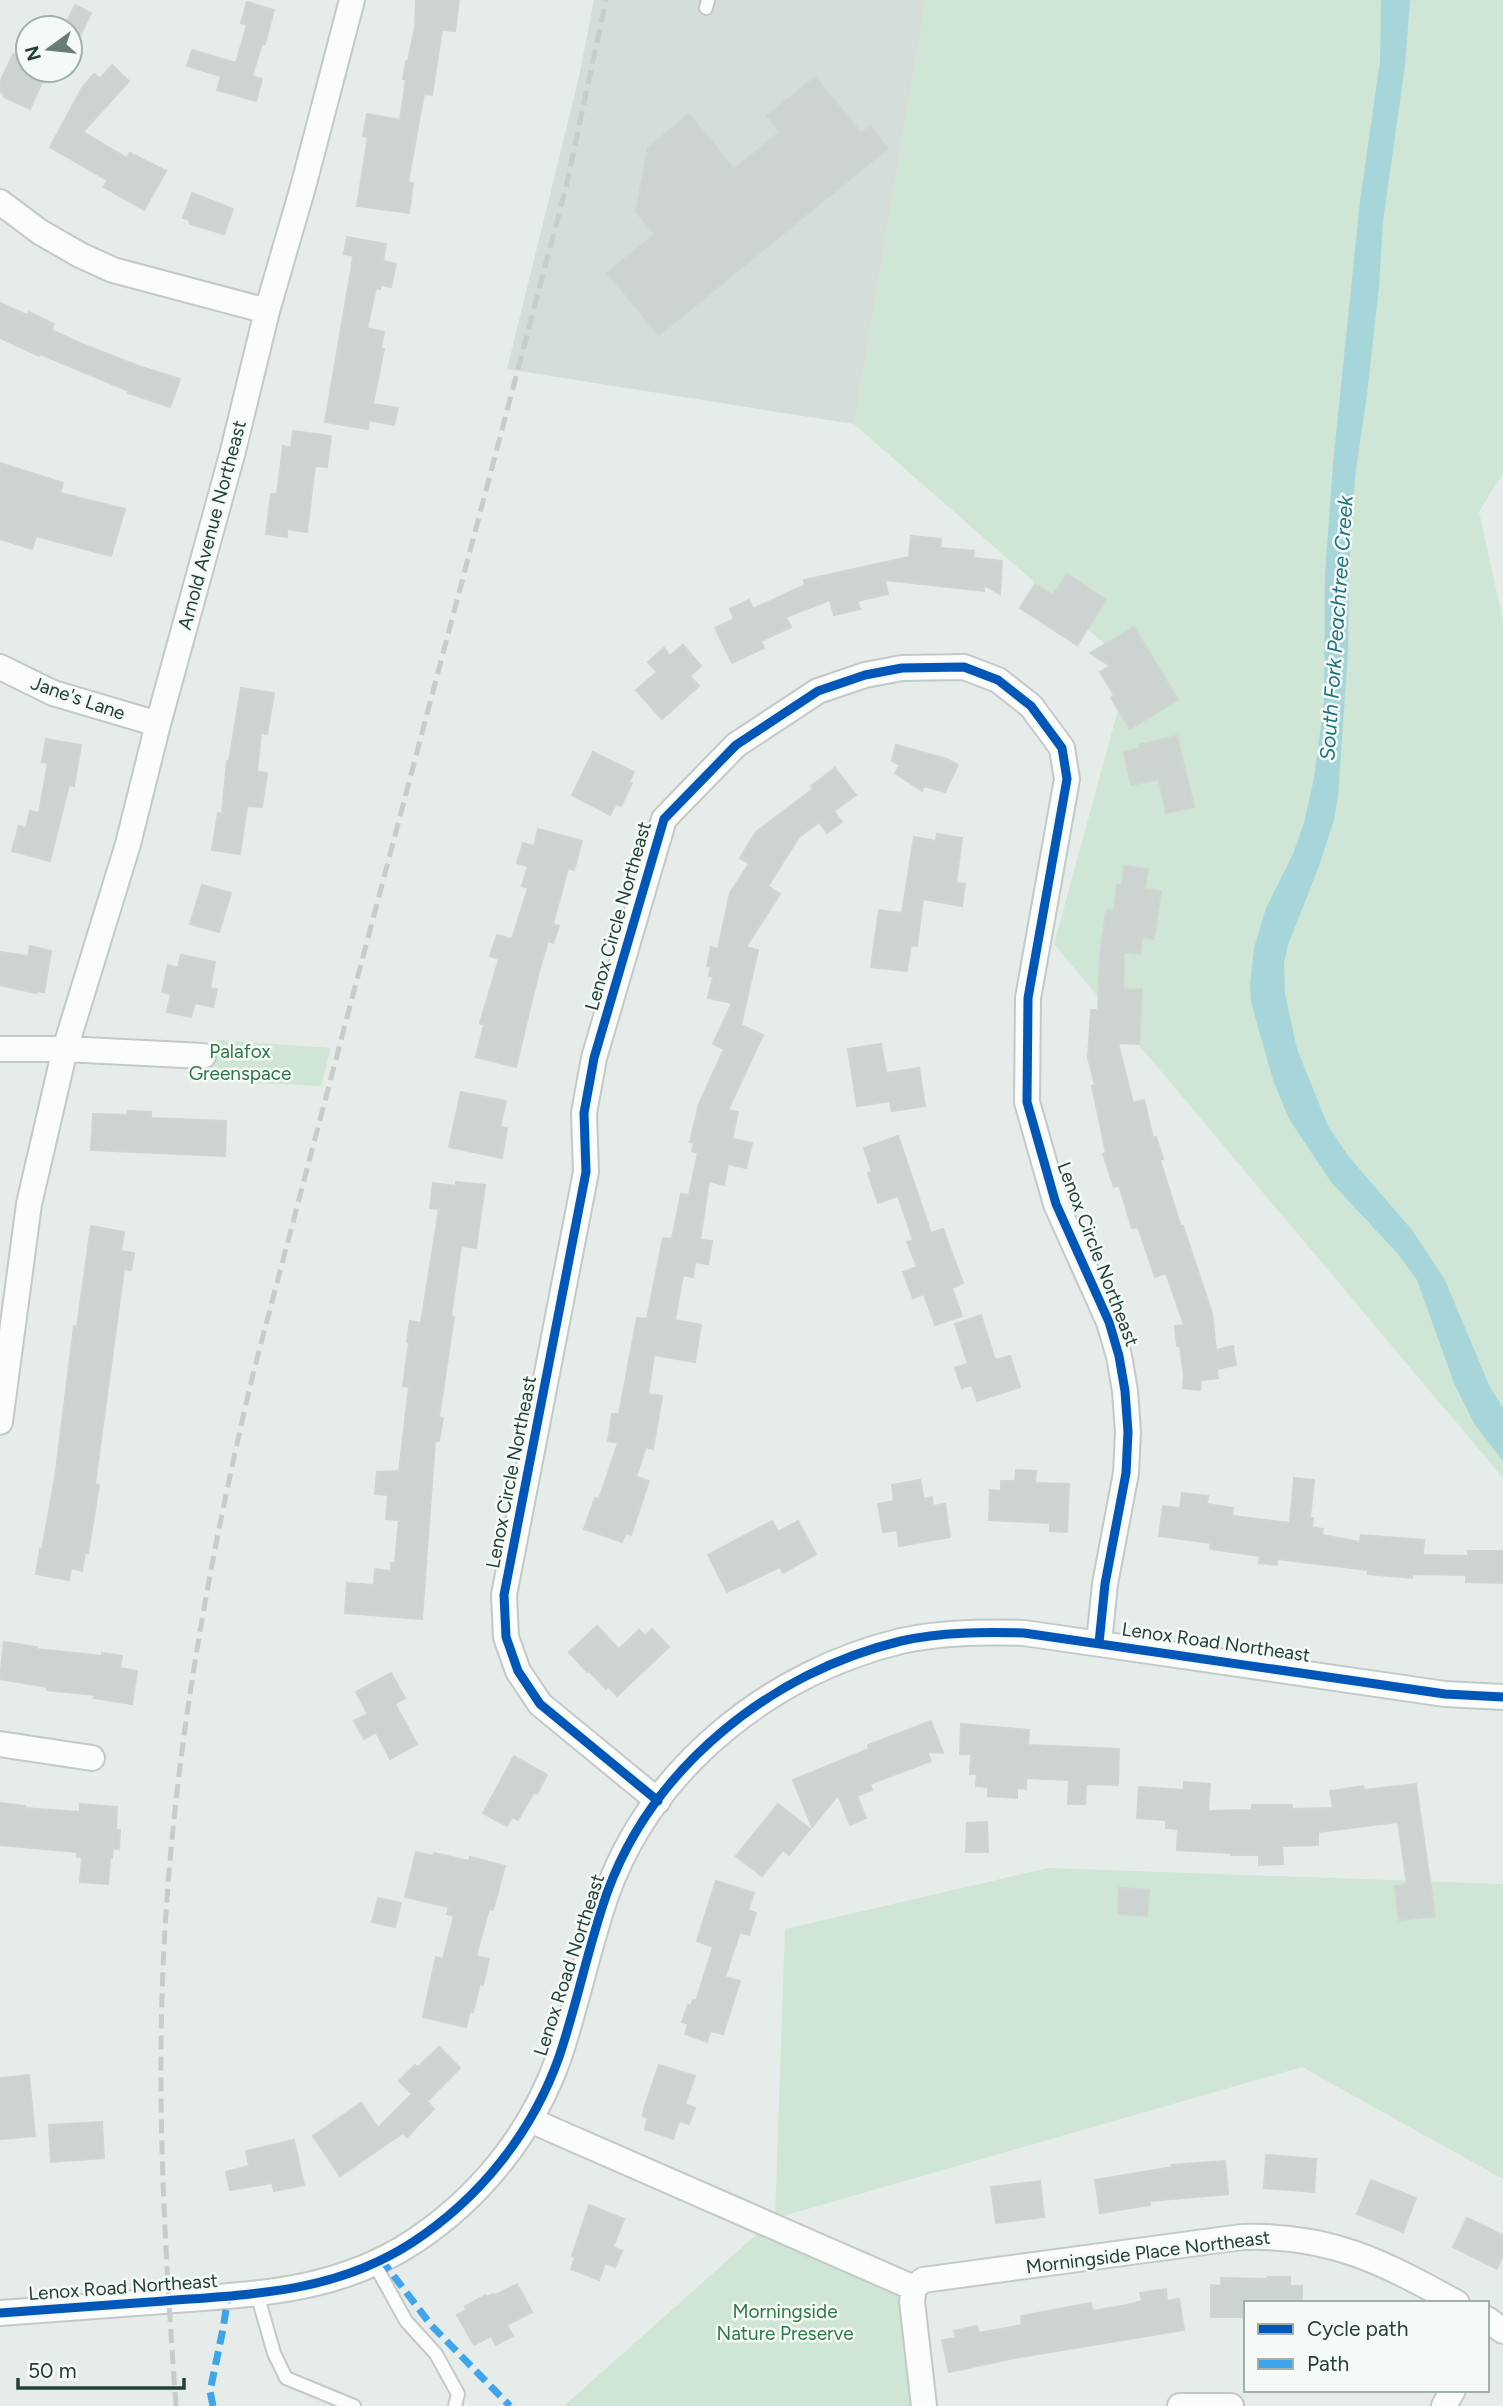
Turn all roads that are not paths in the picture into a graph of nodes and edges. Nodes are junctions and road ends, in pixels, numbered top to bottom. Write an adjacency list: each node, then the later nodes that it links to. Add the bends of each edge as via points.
1 (352, 0): 3 (street, Arnold Avenue Northeast)
2 (0, 202): 3 (street, via 40,232 113,270)
3 (267, 311): 5 (street, Arnold Avenue Northeast)
4 (0, 667): 5 (street, Jane's Lane, via 53,693)
5 (158, 724): 7 (street, Arnold Avenue Northeast, via 128,844)
6 (0, 1049): 7 (street)
7 (65, 1049): 8 (street); 9 (street, Arnold Avenue Northeast, via 29,1204)
8 (204, 1056)
9 (0, 1422)
10 (1099, 1643): 11 (street, Lenox Road Northeast, via 1445,1694); 14 (street, Lenox Road Northeast, via 1024,1633 967,1632 904,1640 849,1656 797,1679 743,1713 696,1756); 14 (street, Lenox Circle Northeast, via 1126,1473 1125,1391 1109,1322 1056,1204 1027,1102 1028,998 1067,779 1062,748 1031,706 998,680 964,667 902,668 865,675 818,691 736,745 664,818 594,1058 584,1113 586,1171 505,1595 506,1637 518,1671 540,1704)
11 (1503, 1697)
12 (0, 1744): 13 (street)
13 (92, 1758)
14 (658, 1801): 15 (street, Lenox Road Northeast, via 628,1847 607,1892 559,2056)
15 (530, 2120): 16 (street, Lenox Road Northeast, via 494,2172 456,2211); 17 (street)
16 (374, 2263): 18 (street, Lenox Road Northeast, via 324,2282); 22 (lane, via 406,2320 436,2354 458,2394)
17 (914, 2288): 19 (street, Morningside Place Northeast, via 923,2280 1275,2236 1320,2242 1363,2256); 23 (street)
18 (257, 2294): 20 (street, Lenox Road Northeast); 21 (lane, via 286,2378)
19 (1453, 2301)
20 (0, 2314)
21 (354, 2406)
22 (455, 2406)
23 (924, 2406)
24 (1180, 2406): 25 (street)
25 (1231, 2406)

